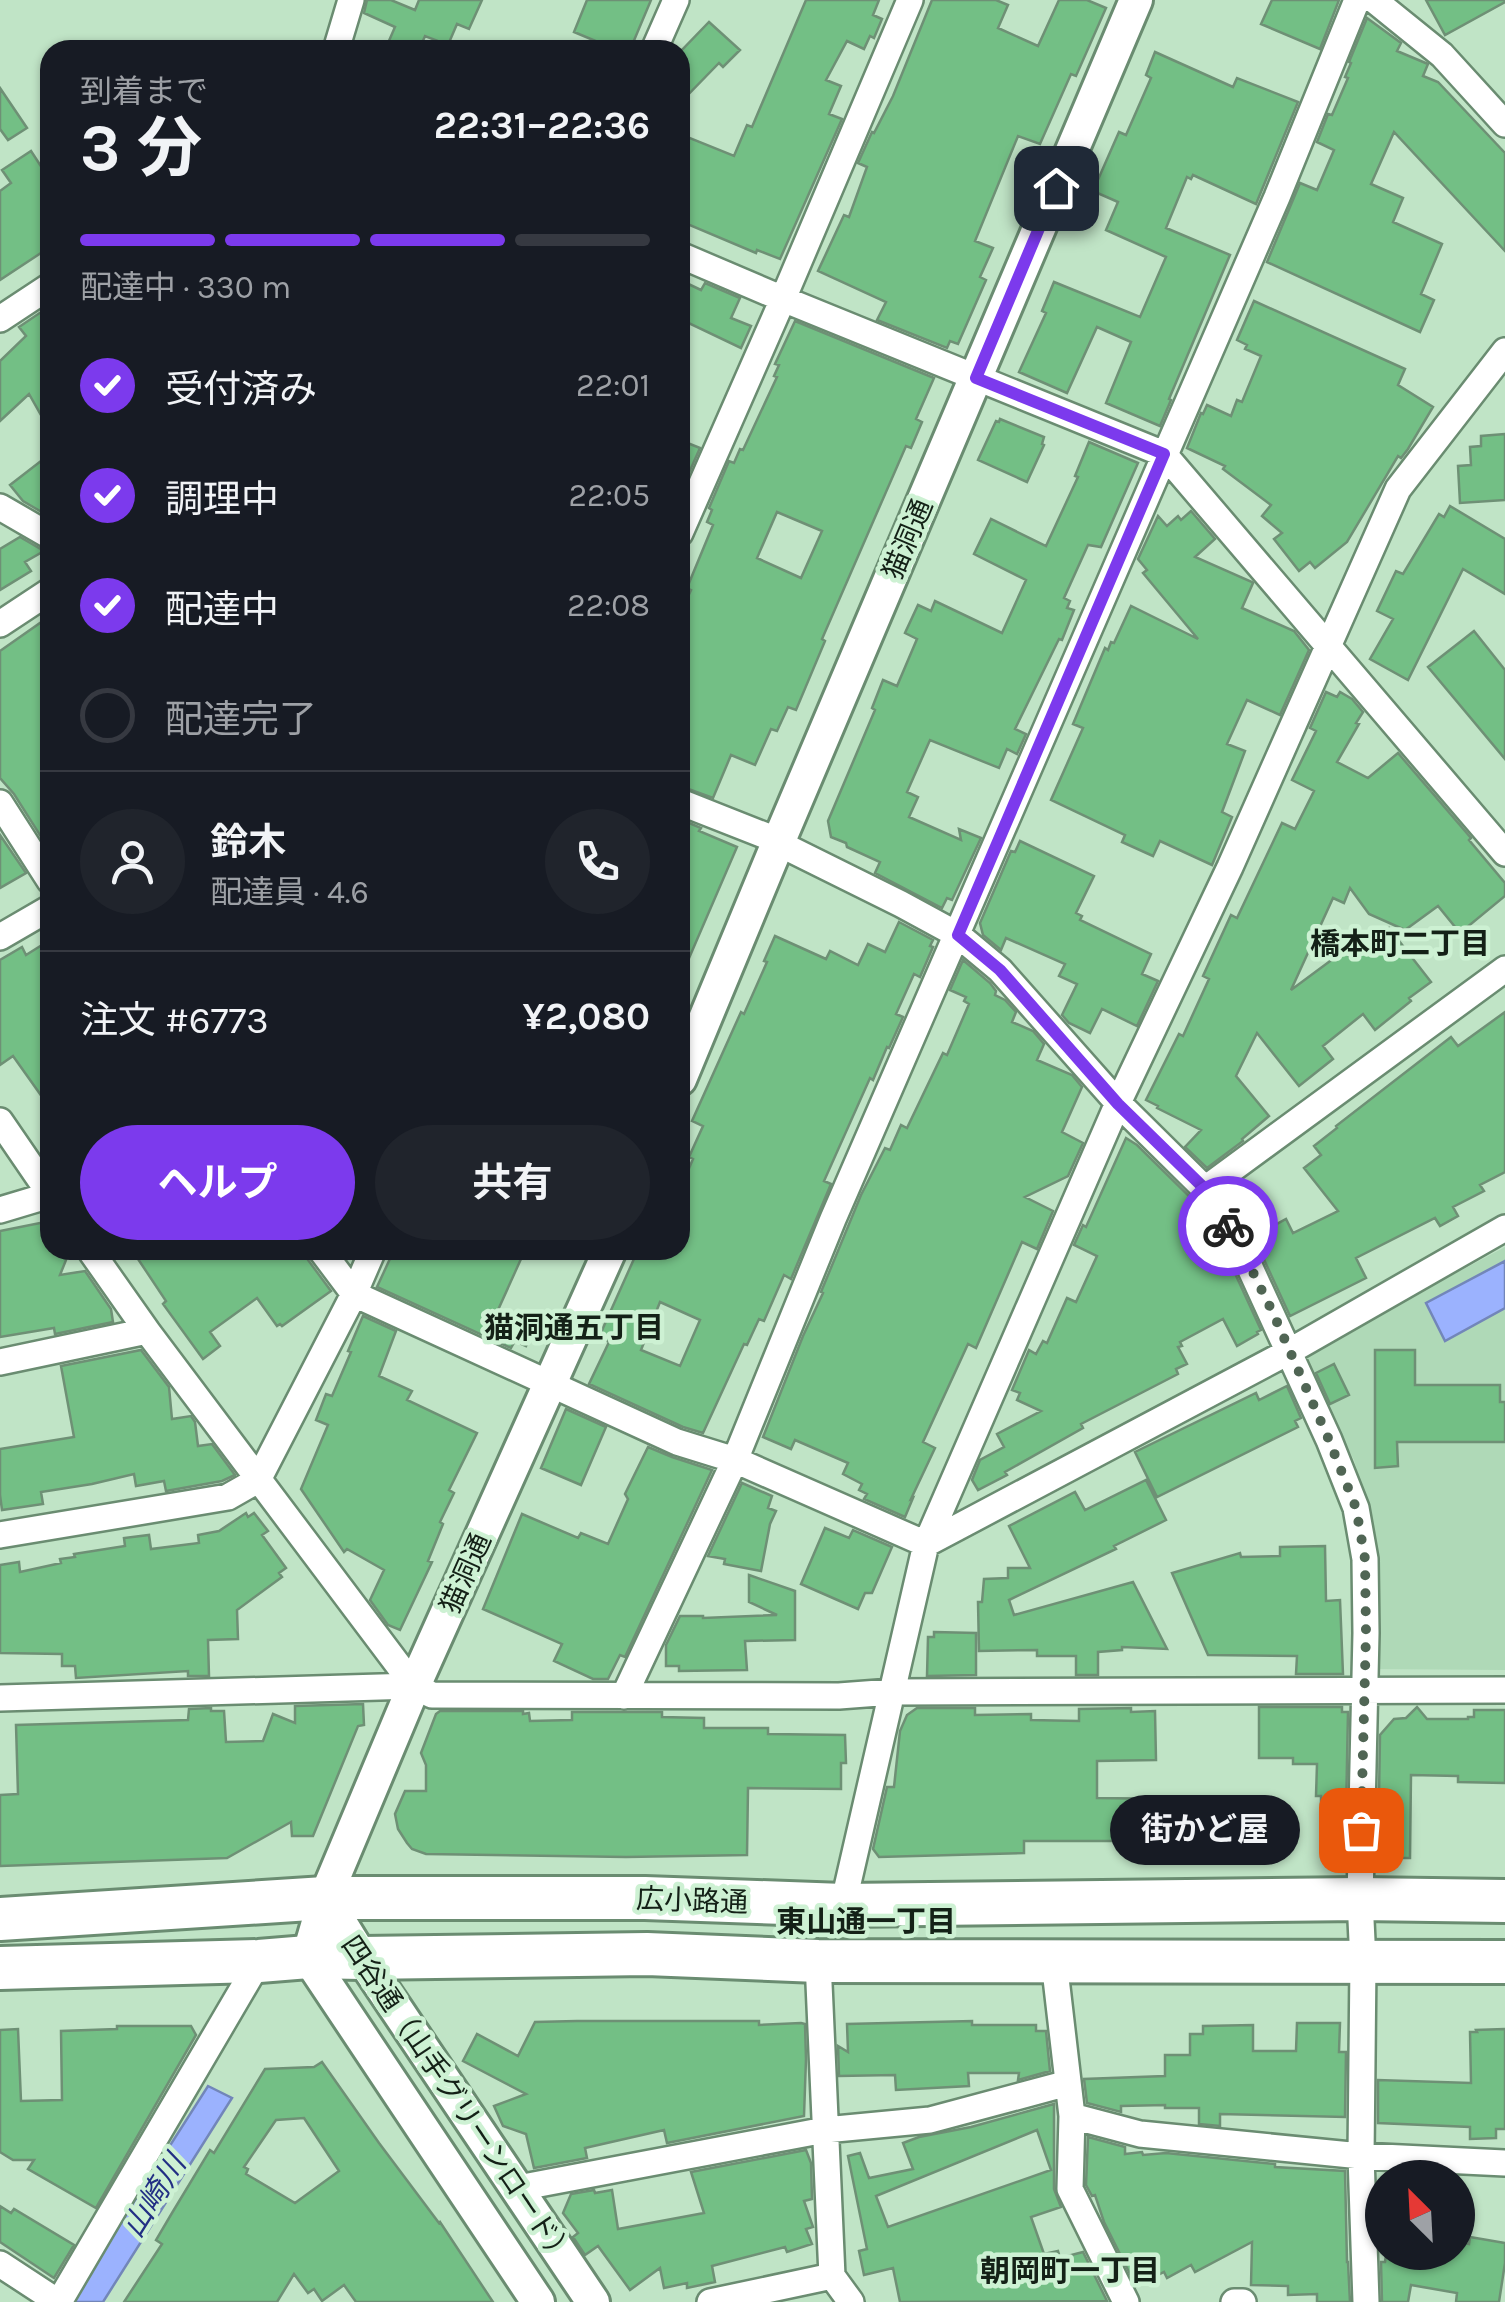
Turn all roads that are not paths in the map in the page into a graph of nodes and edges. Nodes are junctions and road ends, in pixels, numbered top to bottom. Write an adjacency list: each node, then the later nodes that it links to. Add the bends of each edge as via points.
1 (351, 0): 7 (street)
2 (676, 0): 8 (street)
3 (910, 0): 12 (street)
4 (1136, 0): 15 (street, 猫洞通)
5 (1357, 0): 16 (street)
6 (1374, 0): 9 (street, via 1442,55)
7 (339, 40)
8 (658, 40)
9 (1505, 124)
10 (690, 258): 12 (street)
11 (40, 293): 13 (street)
12 (783, 299): 15 (street); 18 (street)
13 (0, 320)
14 (1505, 350): 22 (street, via 1398,489)
15 (976, 378): 16 (street); 25 (street, 猫洞通)
16 (1164, 454): 22 (street); 29 (street)
17 (0, 507): 19 (street)
18 (690, 510)
19 (40, 530)
20 (40, 598): 21 (street)
21 (0, 624)
22 (1330, 646): 26 (street); 33 (street)
23 (0, 803): 27 (street)
24 (690, 806): 25 (street)
25 (778, 842): 29 (street); 32 (street, 猫洞通)
26 (1504, 850)
27 (40, 865)
28 (40, 914): 30 (street)
29 (958, 935): 33 (street, via 1000,970); 49 (street)
30 (0, 937)
31 (1505, 969): 36 (street)
32 (690, 1056)
33 (1118, 1104): 36 (street); 52 (street)
34 (0, 1122): 35 (street)
35 (40, 1180)
36 (1205, 1189): 46 (street)
37 (40, 1197): 38 (street)
38 (0, 1210)
39 (1505, 1228): 46 (street)
40 (97, 1260): 45 (street)
41 (328, 1260): 44 (street)
42 (369, 1260): 44 (street)
43 (606, 1260): 48 (street, 猫洞通)
44 (354, 1294): 48 (street); 50 (street)
45 (147, 1332): 47 (street); 50 (street)
46 (1290, 1351): 52 (street); 56 (street, via 1356,1508 1365,1559)
47 (0, 1362)
48 (550, 1384): 49 (street); 53 (street, 猫洞通)
49 (734, 1460): 52 (street); 57 (street)
50 (258, 1480): 51 (street, via 228,1497); 53 (street)
51 (0, 1535)
52 (926, 1544): 55 (street)
53 (414, 1686): 57 (street, via 432,1695); 58 (street); 59 (street, 猫洞通)
54 (1505, 1690): 56 (street)
55 (892, 1692): 56 (street); 57 (street); 62 (street)
56 (1364, 1692): 60 (street)
57 (624, 1696)
58 (0, 1698)
59 (325, 1898): 62 (main road, 広小路通); 63 (main road, 広小路通); 64 (street, 猫洞通); 65 (street, 四谷通（山手グリーンロード）)
60 (1360, 1900): 61 (main road, 広小路通); 62 (main road, 広小路通); 69 (street)
61 (1505, 1901)
62 (843, 1906)
63 (0, 1919)
64 (308, 1956): 65 (main road, 広小路通); 66 (main road, 広小路通); 81 (street)
65 (362, 1958): 67 (main road, 広小路通, via 647,1954); 77 (street, 四谷通（山手グリーンロード）)
66 (259, 1961): 71 (main road, 広小路通); 80 (street)
67 (818, 1961): 68 (main road, 広小路通); 74 (street)
68 (1054, 1961): 69 (main road, 広小路通); 72 (street)
69 (1363, 1962): 70 (main road, 広小路通); 75 (street)
70 (1505, 1962)
71 (0, 1968)
72 (1068, 2082): 73 (street); 74 (street, via 930,2120)
73 (1072, 2116): 75 (street, via 1140,2134); 85 (street, via 1070,2189)
74 (825, 2130): 77 (street); 79 (street)
75 (1361, 2156): 76 (street); 88 (street)
76 (1505, 2164)
77 (518, 2188): 82 (street, 四谷通（山手グリーンロード）)
78 (0, 2264): 80 (street)
79 (832, 2276): 83 (street); 84 (street)
80 (59, 2302)
81 (538, 2302)
82 (593, 2302)
83 (710, 2302)
84 (851, 2302)
85 (1126, 2302)
86 (1234, 2302): 87 (street)
87 (1243, 2302)
88 (1366, 2302)

